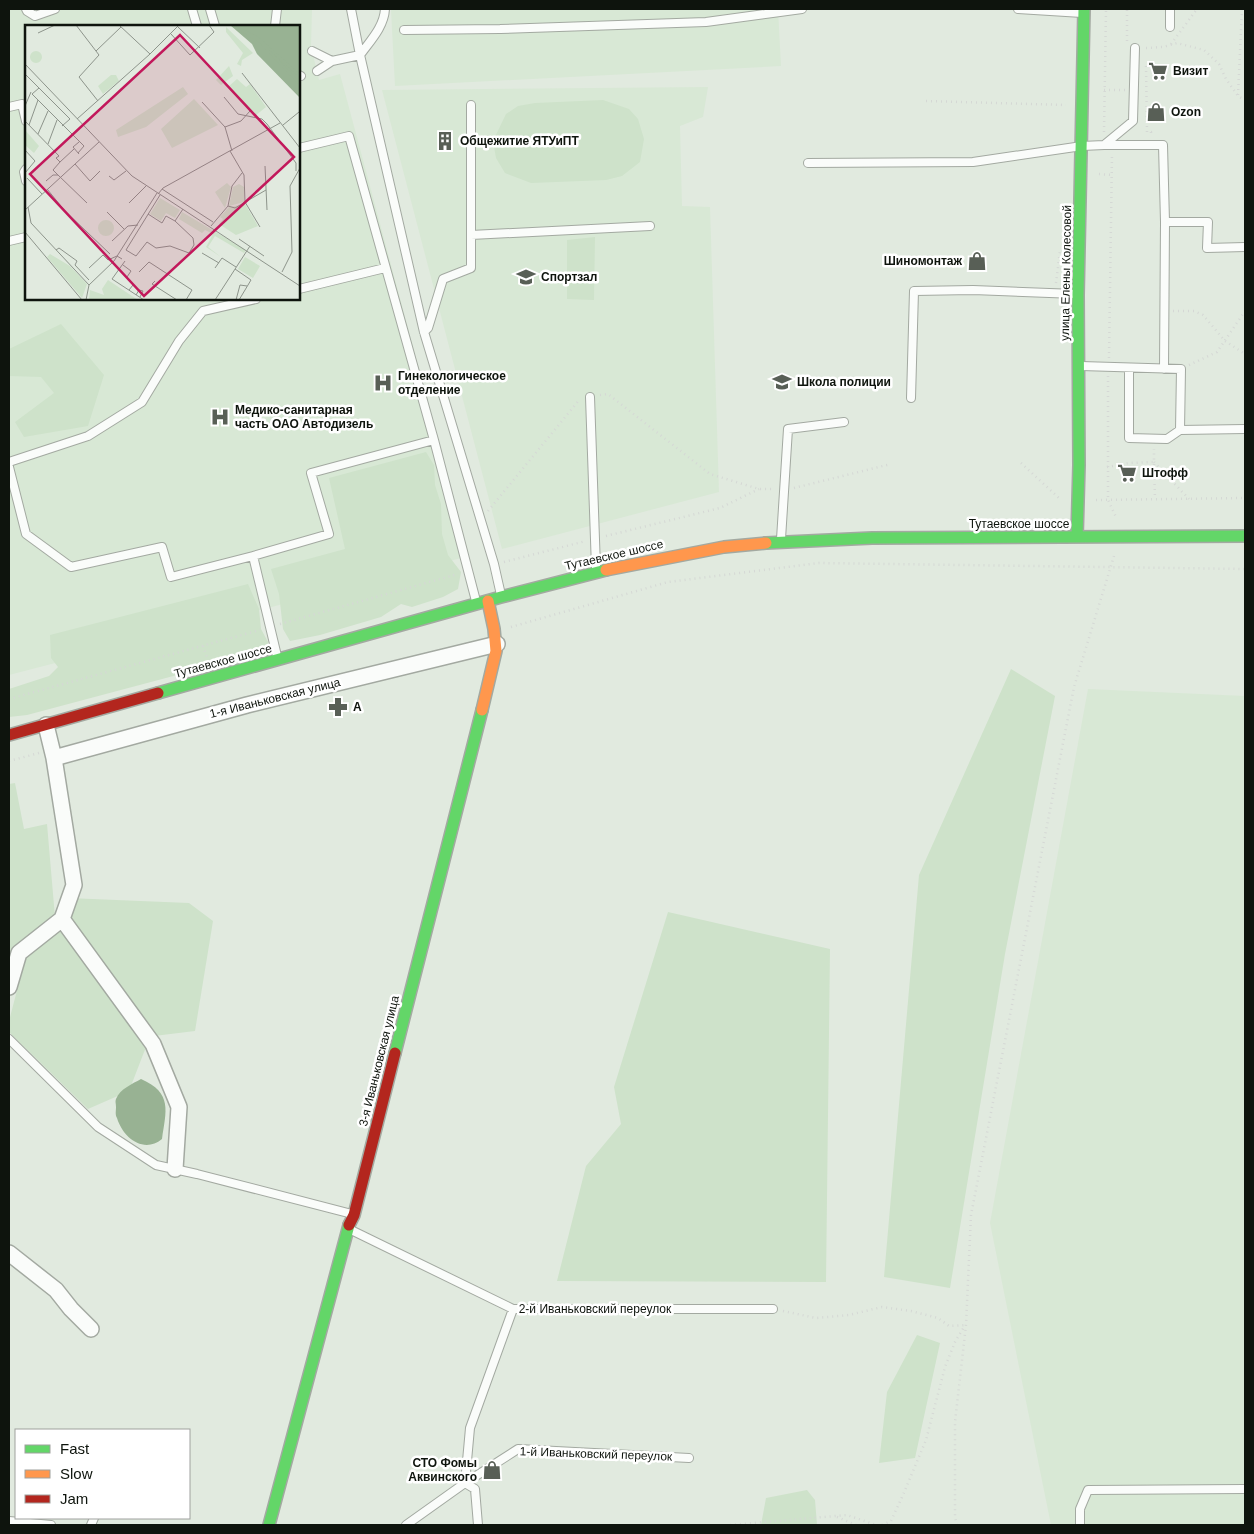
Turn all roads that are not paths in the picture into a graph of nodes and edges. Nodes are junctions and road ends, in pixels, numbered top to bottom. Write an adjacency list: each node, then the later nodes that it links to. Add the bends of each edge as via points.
1 (26, 9): 2 (lane, via 35,16)
2 (55, 9)
3 (192, 9): 12 (lane)
4 (210, 9): 13 (lane)
5 (277, 9): 14 (lane)
6 (351, 9): 19 (lane)
7 (385, 9): 19 (lane, via 377,32)
8 (802, 9): 16 (lane, via 706,22)
9 (1018, 9): 11 (lane)
10 (1170, 9): 15 (lane)
11 (1084, 11): 26 (street, улица Елены Колесовой)
12 (197, 25)
13 (215, 25)
14 (275, 25)
15 (1170, 26)
16 (404, 30)
17 (1136, 48): 25 (lane, via 1133,121)
18 (312, 51): 20 (lane)
19 (360, 55): 20 (lane); 39 (lane)
20 (332, 61): 21 (lane)
21 (317, 71)
22 (471, 105): 31 (lane)
23 (9, 108): 24 (lane, via 22,104)
24 (25, 116)
25 (1108, 145): 26 (lane); 29 (lane, via 1164,145)
26 (1082, 146): 28 (lane, via 973,162); 37 (street, улица Елены Колесовой)
27 (300, 148): 35 (lane, via 349,136)
28 (808, 163)
29 (1165, 222): 34 (lane, via 1208,222 1207,248); 42 (lane)
30 (650, 226): 31 (lane)
31 (471, 235): 39 (lane, via 471,268 443,279)
32 (25, 237): 33 (lane)
33 (9, 242)
34 (1245, 247)
35 (385, 268): 36 (lane); 48 (lane)
36 (300, 289)
37 (1078, 294): 40 (street, улица Елены Колесовой); 44 (lane, via 914,290)
38 (252, 300): 49 (lane, via 203,311 179,340 142,402 88,436)
39 (424, 332): 56 (lane)
40 (1078, 366): 41 (lane); 52 (street, улица Елены Колесовой)
41 (1129, 368): 42 (lane); 47 (lane, via 1129,438 1167,439)
42 (1164, 369): 47 (lane, via 1181,369)
43 (590, 397): 55 (lane)
44 (911, 398)
45 (844, 422): 53 (lane, via 788,430)
46 (1245, 429): 47 (lane)
47 (1180, 430)
48 (434, 440): 54 (lane, via 311,473 329,534); 57 (lane, via 468,571)
49 (9, 462)
50 (9, 467): 54 (lane, via 26,534 71,567 162,547 172,577)
51 (1245, 536): 52 (street, Тутаевское шоссе)
52 (1077, 537): 53 (street, Тутаевское шоссе)
53 (781, 541): 55 (street, Тутаевское шоссе, via 724,547)
54 (253, 556): 59 (lane)
55 (596, 572): 56 (street, Тутаевское шоссе)
56 (501, 597): 57 (street, Тутаевское шоссе)
57 (483, 602): 58 (street, 3-я Иваньковская улица); 59 (street, Тутаевское шоссе)
58 (497, 644): 62 (street, 1-я Иваньковская улица); 67 (street, 3-я Иваньковская улица)
59 (278, 660): 60 (street, Тутаевское шоссе)
60 (46, 725): 61 (street, Тутаевское шоссе); 62 (street)
61 (9, 735)
62 (53, 754): 63 (street, via 74,885)
63 (62, 919): 64 (street, via 19,953); 66 (street, via 153,1044 179,1107)
64 (9, 987)
65 (9, 1039): 66 (lane, via 98,1127 156,1165)
66 (175, 1168): 67 (lane)
67 (354, 1215): 68 (street, 3-я Иваньковская улица)
68 (347, 1228): 70 (lane, 2-й Иваньковский переулок); 78 (street, 3-я Иваньковская улица)
69 (9, 1253): 72 (street, via 56,1290)
70 (513, 1309): 71 (lane, 2-й Иваньковский переулок); 74 (lane, via 470,1428)
71 (772, 1309)
72 (91, 1329)
73 (689, 1458): 74 (lane, 1-й Иваньковский переулок, via 518,1449)
74 (465, 1483): 79 (lane, 1-й Иваньковский переулок); 80 (lane, via 475,1489)
75 (1245, 1489): 81 (lane, via 1088,1490 1080,1509)
76 (9, 1521): 77 (lane)
77 (51, 1525)
78 (268, 1525)
79 (406, 1525)
80 (478, 1525)
81 (1080, 1525)

